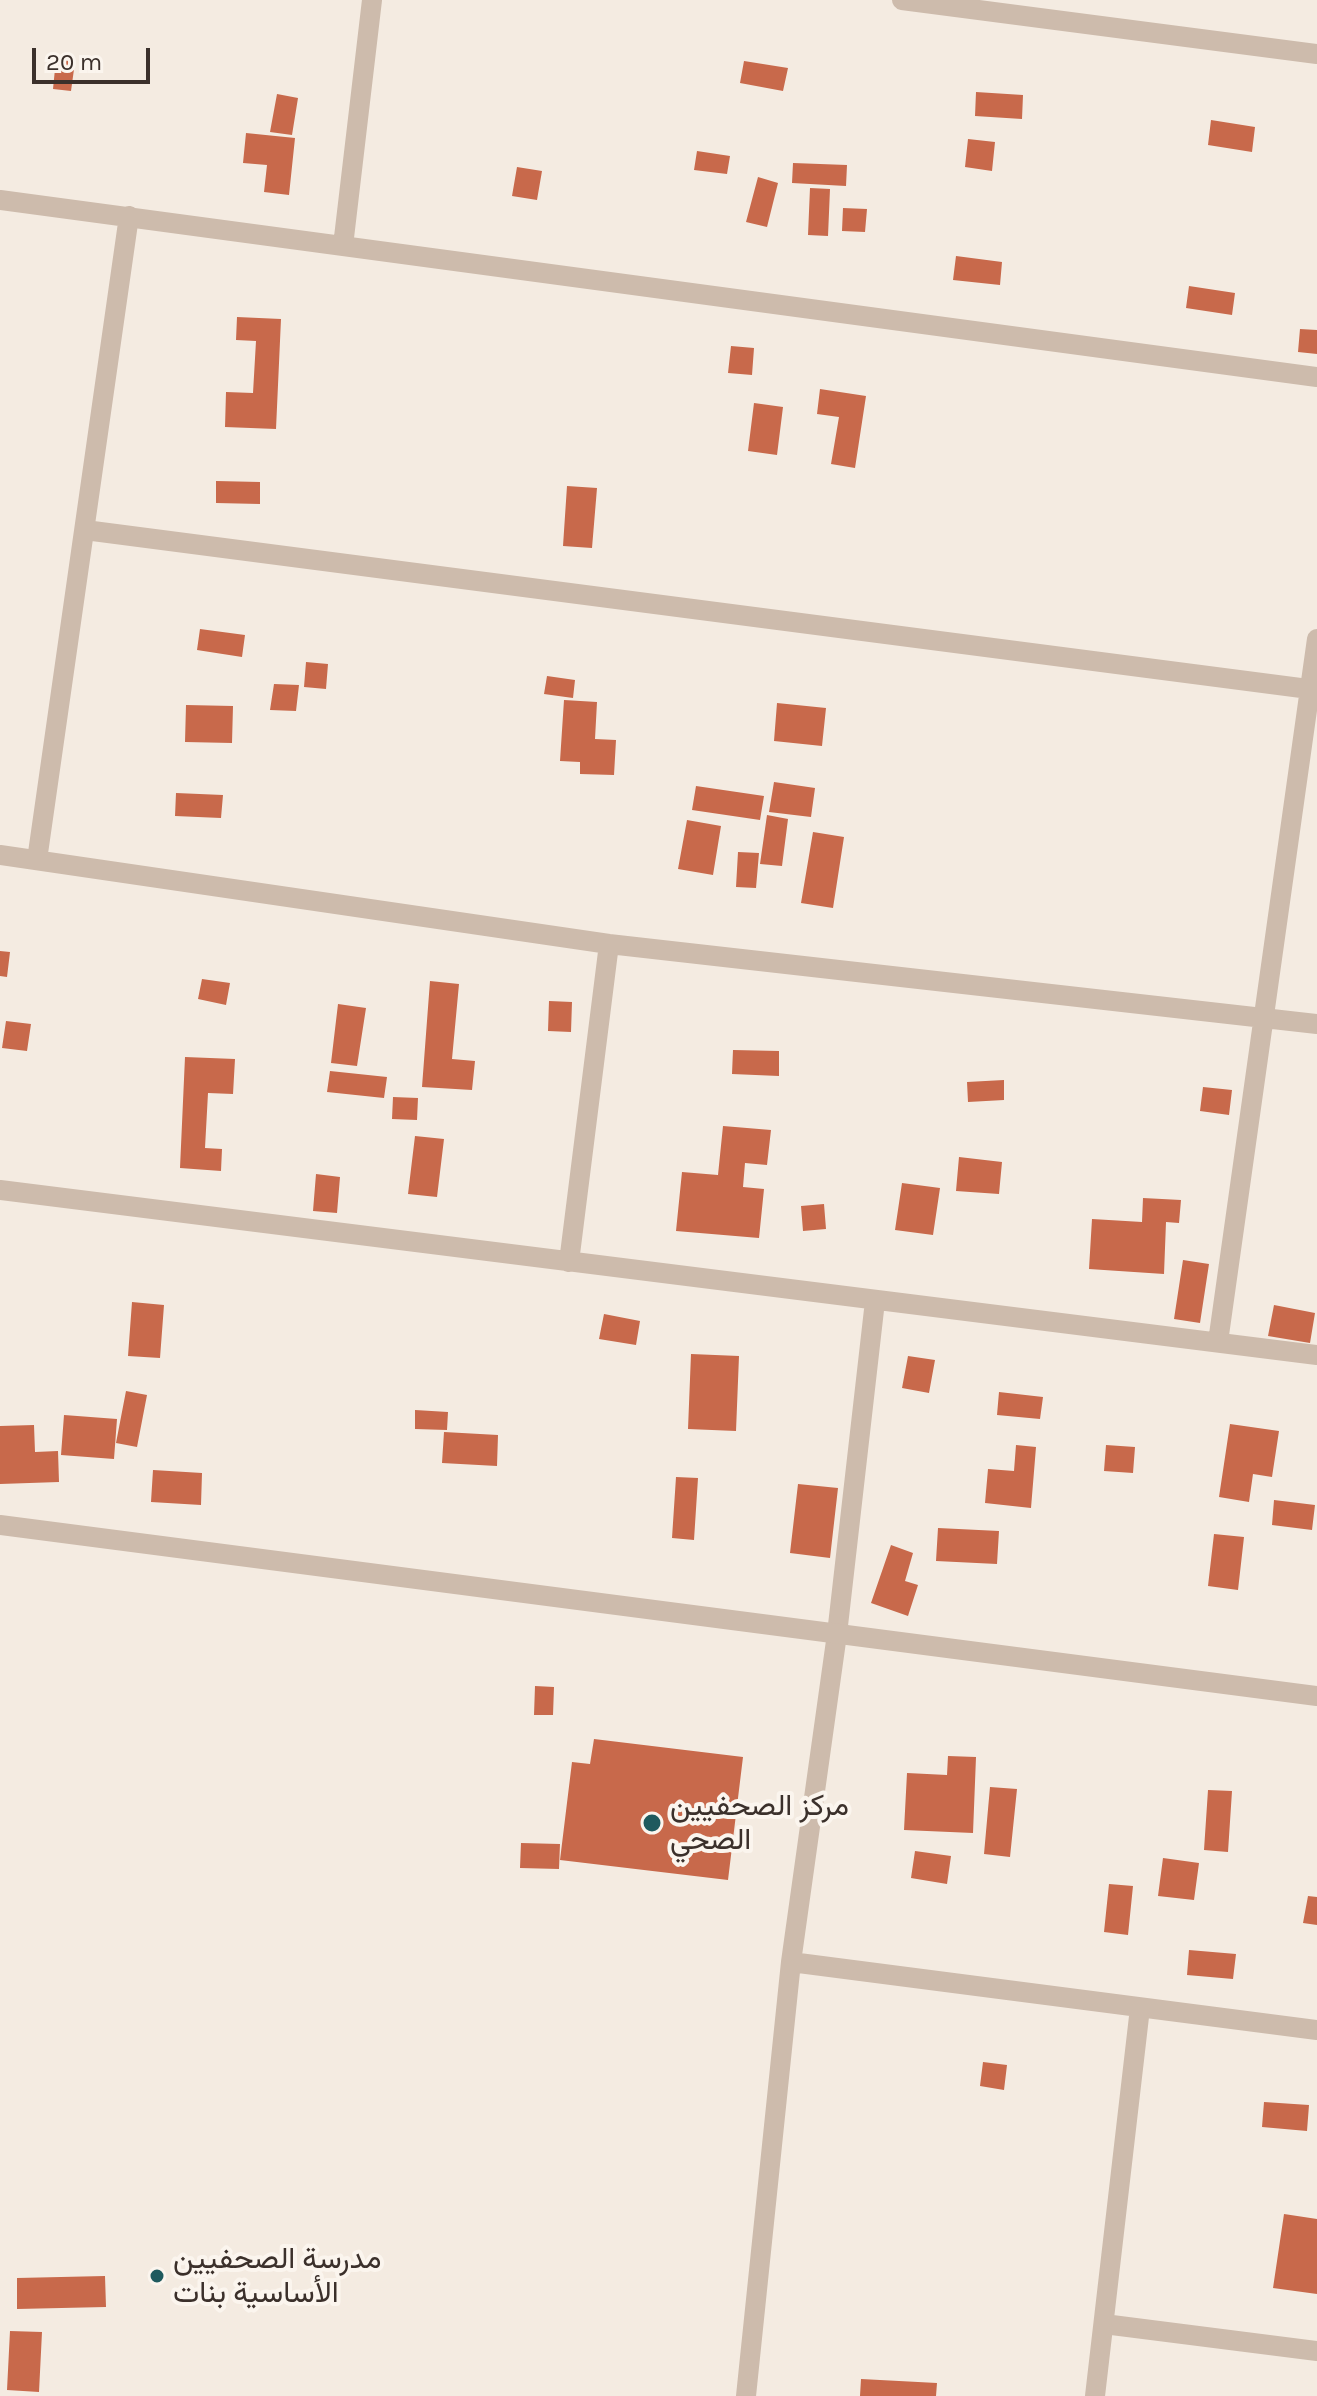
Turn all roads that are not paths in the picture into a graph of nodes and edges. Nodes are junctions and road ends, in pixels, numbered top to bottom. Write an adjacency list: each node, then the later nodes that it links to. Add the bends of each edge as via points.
1 (372, 0): 7 (street)
2 (902, 0): 3 (street)
3 (1040, 8): 4 (street)
4 (1317, 54)
5 (0, 200): 6 (street)
6 (129, 216): 7 (street); 9 (street)
7 (343, 246): 8 (street)
8 (1317, 377)
9 (85, 530): 11 (street); 13 (street)
10 (1317, 639): 11 (street)
11 (1314, 690): 15 (street)
12 (0, 855): 13 (street)
13 (37, 860): 14 (street)
14 (609, 944): 15 (street); 18 (street)
15 (1264, 1017): 16 (street); 20 (street)
16 (1317, 1024)
17 (0, 1190): 18 (street)
18 (569, 1262): 19 (street)
19 (875, 1301): 20 (street); 23 (street)
20 (1218, 1342): 21 (street)
21 (1317, 1355)
22 (0, 1525): 23 (street)
23 (837, 1634): 24 (street); 25 (street)
24 (1317, 1696)
25 (791, 1962): 26 (street); 30 (street)
26 (1140, 2008): 27 (street); 28 (street)
27 (1317, 2030)
28 (1104, 2324): 29 (street); 31 (street)
29 (1317, 2351)
30 (746, 2396)
31 (1095, 2396)

